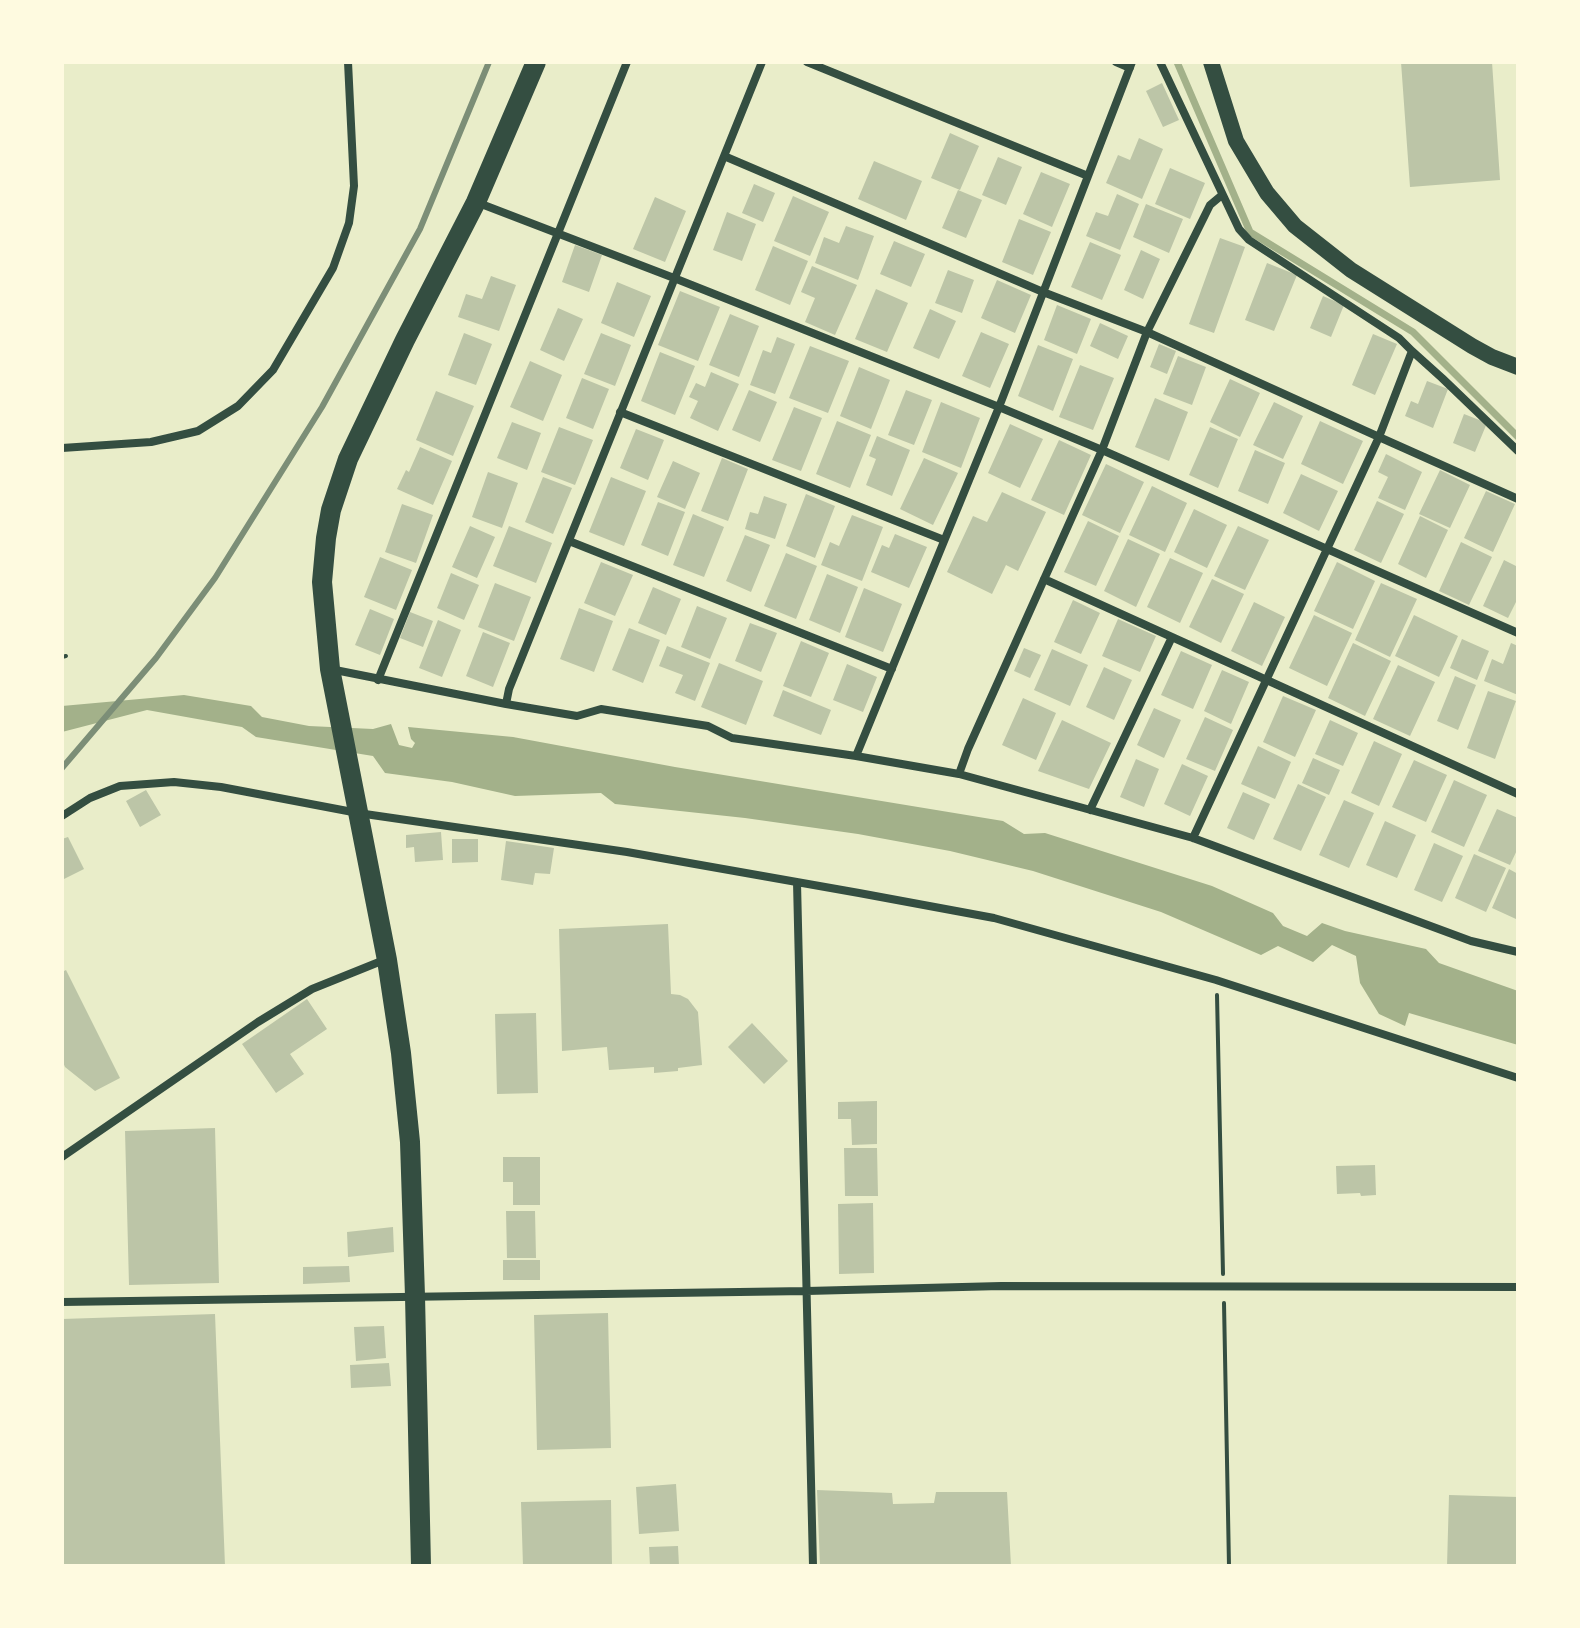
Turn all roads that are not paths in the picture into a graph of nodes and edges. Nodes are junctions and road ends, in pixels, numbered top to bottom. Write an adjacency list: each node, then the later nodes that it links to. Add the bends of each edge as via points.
1 (348, 62): 23 (street, via 354,186 349,223 333,268 273,370 238,406 198,431 151,442)
2 (536, 62): 13 (main road)
3 (627, 62): 14 (street)
4 (762, 62): 10 (street)
5 (807, 62): 11 (street)
6 (1116, 62): 9 (street)
7 (1160, 62): 12 (street)
8 (1211, 62): 19 (main road, via 1236,141 1267,193 1295,226 1351,270 1472,346)
9 (1131, 65): 11 (street)
10 (724, 156): 15 (street); 16 (street)
11 (1088, 176): 16 (street)
12 (1222, 195): 17 (street, via 1210,205); 18 (street, via 1249,240)
13 (476, 202): 14 (street); 34 (main road, via 354,446 331,510 322,582)
14 (558, 233): 15 (street); 35 (street)
15 (674, 278): 20 (street); 21 (street)
16 (1043, 292): 17 (street); 20 (street)
17 (1147, 332): 22 (street); 24 (street)
18 (1412, 351): 22 (street); 25 (street)
19 (1518, 367)
20 (999, 407): 24 (street); 27 (street)
21 (620, 412): 27 (street); 28 (street)
22 (1379, 437): 26 (street); 29 (street)
23 (62, 448)
24 (1102, 450): 29 (street); 30 (street)
25 (1518, 451)
26 (1518, 499)
27 (944, 540): 33 (street)
28 (569, 541): 33 (street); 37 (street)
29 (1328, 550): 31 (street); 36 (street)
30 (1044, 579): 32 (street); 39 (street)
31 (1518, 633)
32 (1172, 637): 36 (street); 42 (street)
33 (892, 669): 38 (street)
34 (332, 679): 35 (street); 41 (main road)
35 (378, 680): 37 (street)
36 (1267, 680): 40 (street); 44 (street)
37 (506, 704): 38 (street, via 577,716 601,709 708,726 732,738)
38 (856, 756): 39 (street)
39 (959, 774): 42 (street)
40 (1518, 794)
41 (357, 805): 43 (street, via 174,782 120,786); 45 (street); 47 (main road)
42 (1090, 810): 44 (street)
43 (62, 816)
44 (1193, 838): 46 (street, via 1471,941)
45 (797, 882): 48 (street, via 994,918 1216,980); 51 (street)
46 (1518, 952)
47 (387, 960): 49 (street, via 312,989); 52 (main road, via 410,1142)
48 (1518, 1078)
49 (62, 1157)
50 (1518, 1287): 51 (street)
51 (807, 1291): 52 (street); 55 (street)
52 (415, 1296): 53 (street); 54 (main road)
53 (62, 1302)
54 (421, 1566)
55 (813, 1566)

